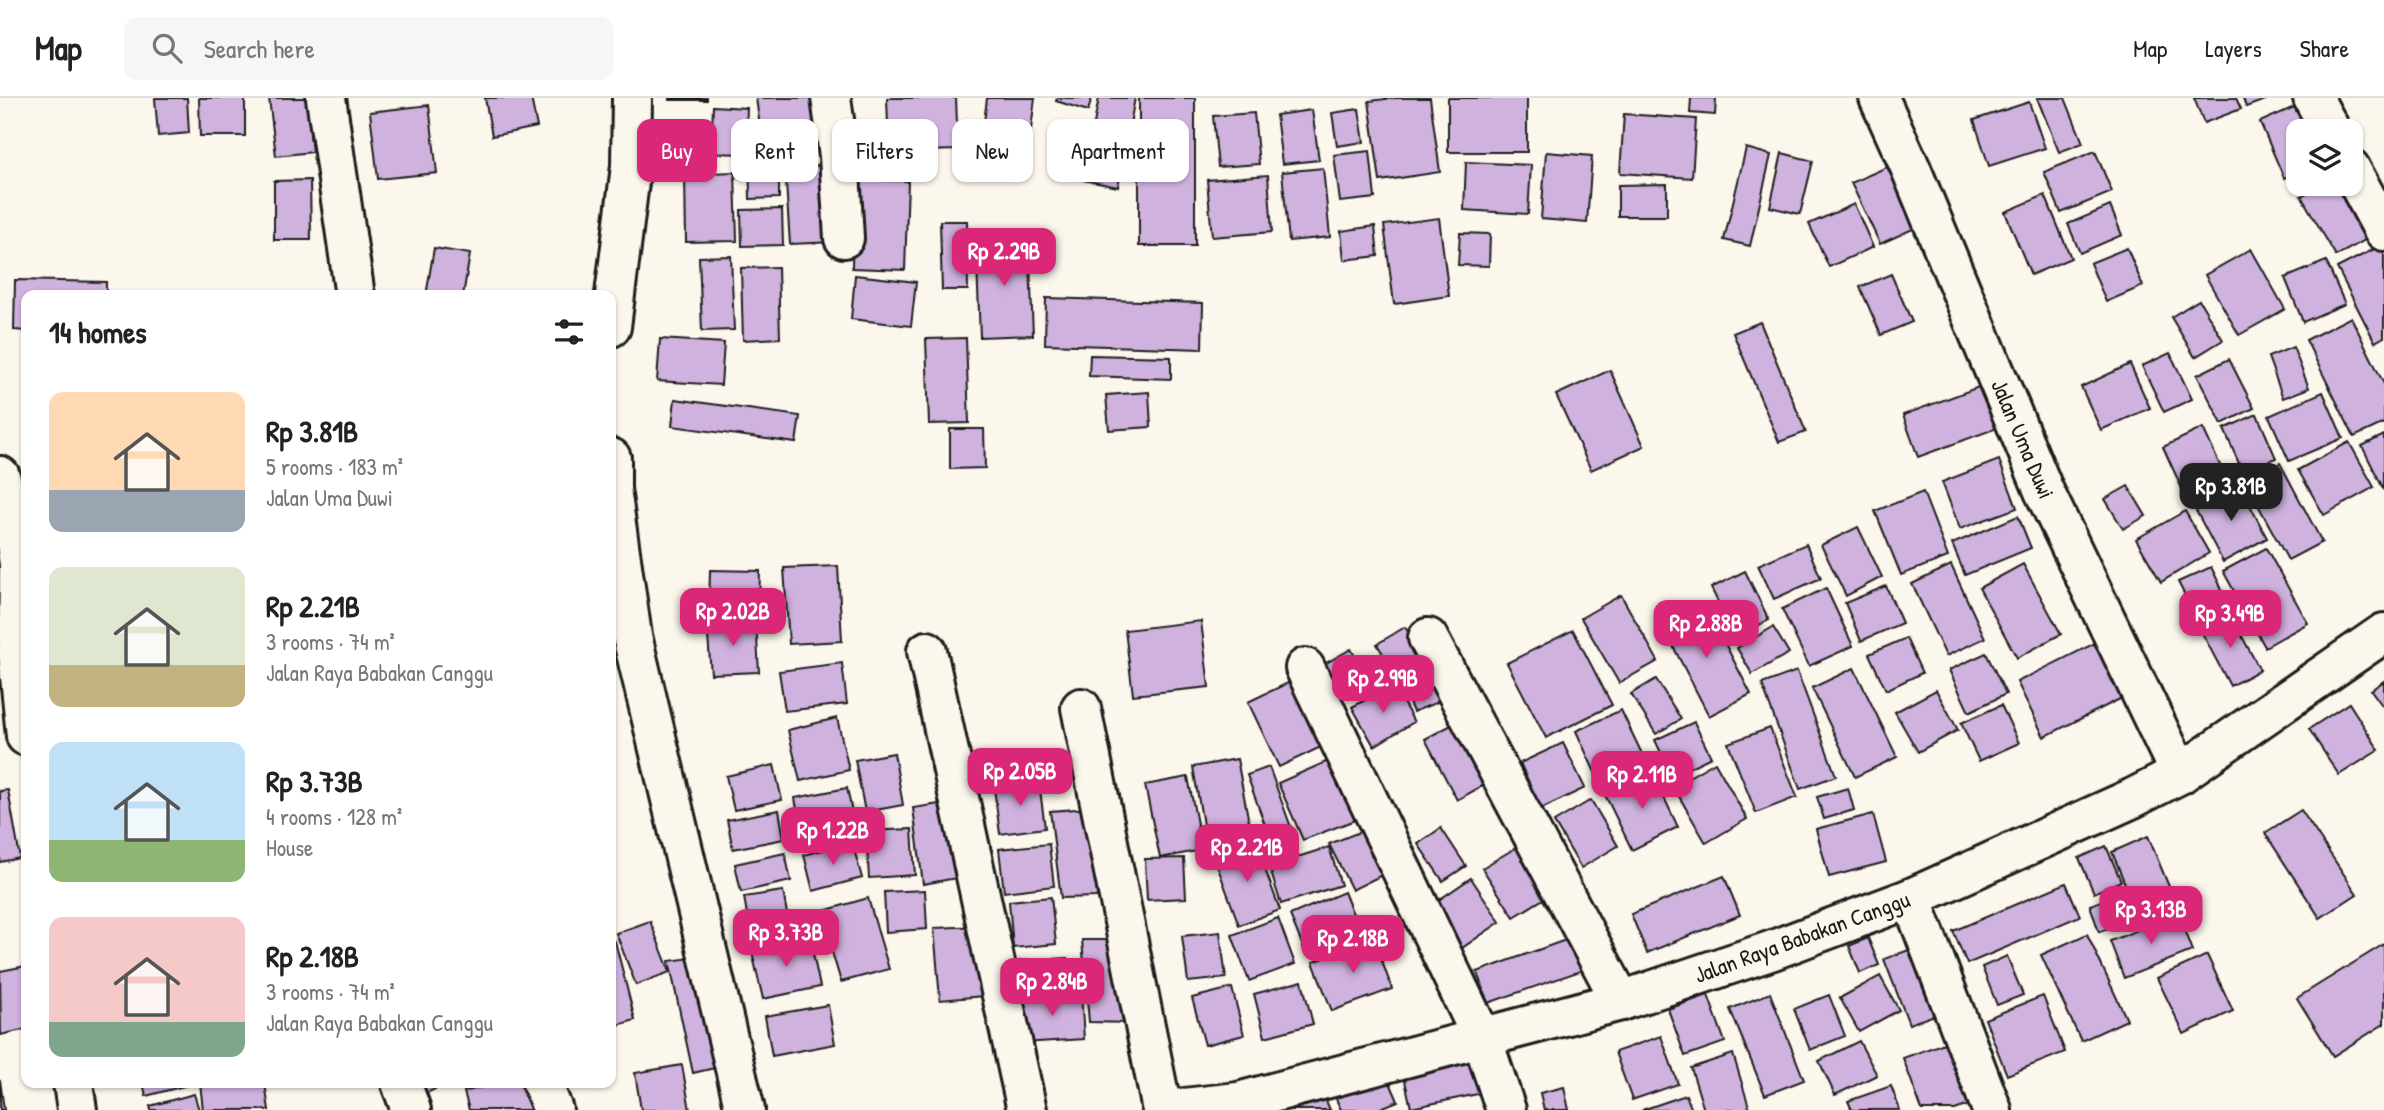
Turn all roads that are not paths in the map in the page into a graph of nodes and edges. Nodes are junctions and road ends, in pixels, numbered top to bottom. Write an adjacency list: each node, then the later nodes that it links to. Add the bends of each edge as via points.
1 (326, 98): 10 (street)
2 (632, 98): 11 (street, via 631,166)
3 (831, 98): 9 (street)
4 (1879, 98): 20 (street, Jalan Uma Duwi, via 2044,491)
5 (2313, 98): 6 (street)
6 (2324, 119)
7 (2363, 192): 8 (street)
8 (2384, 230)
9 (844, 238)
10 (354, 290)
11 (616, 290)
12 (0, 476): 18 (street, via 19,564)
13 (616, 524): 31 (street, via 632,636)
14 (2384, 633): 20 (street, Jalan Raya Babakan Canggu)
15 (1428, 638): 22 (street)
16 (927, 651): 32 (street)
17 (1305, 668): 23 (street)
18 (21, 686)
19 (1081, 708): 33 (street)
20 (2180, 774): 21 (street, Jalan Raya Babakan Canggu)
21 (1911, 898): 22 (street, Jalan Raya Babakan Canggu); 35 (street)
22 (1621, 1002): 23 (street, Jalan Raya Babakan Canggu)
23 (1482, 1038): 27 (street, Jalan Raya Babakan Canggu); 34 (street)
24 (75, 1088): 28 (street)
25 (403, 1088): 29 (street)
26 (544, 1088): 30 (street)
27 (1239, 1106): 33 (street, Jalan Raya Babakan Canggu)
28 (77, 1110)
29 (411, 1110)
30 (553, 1110)
31 (745, 1110)
32 (1027, 1110)
33 (1164, 1110)
34 (1506, 1110)
35 (1992, 1110)

